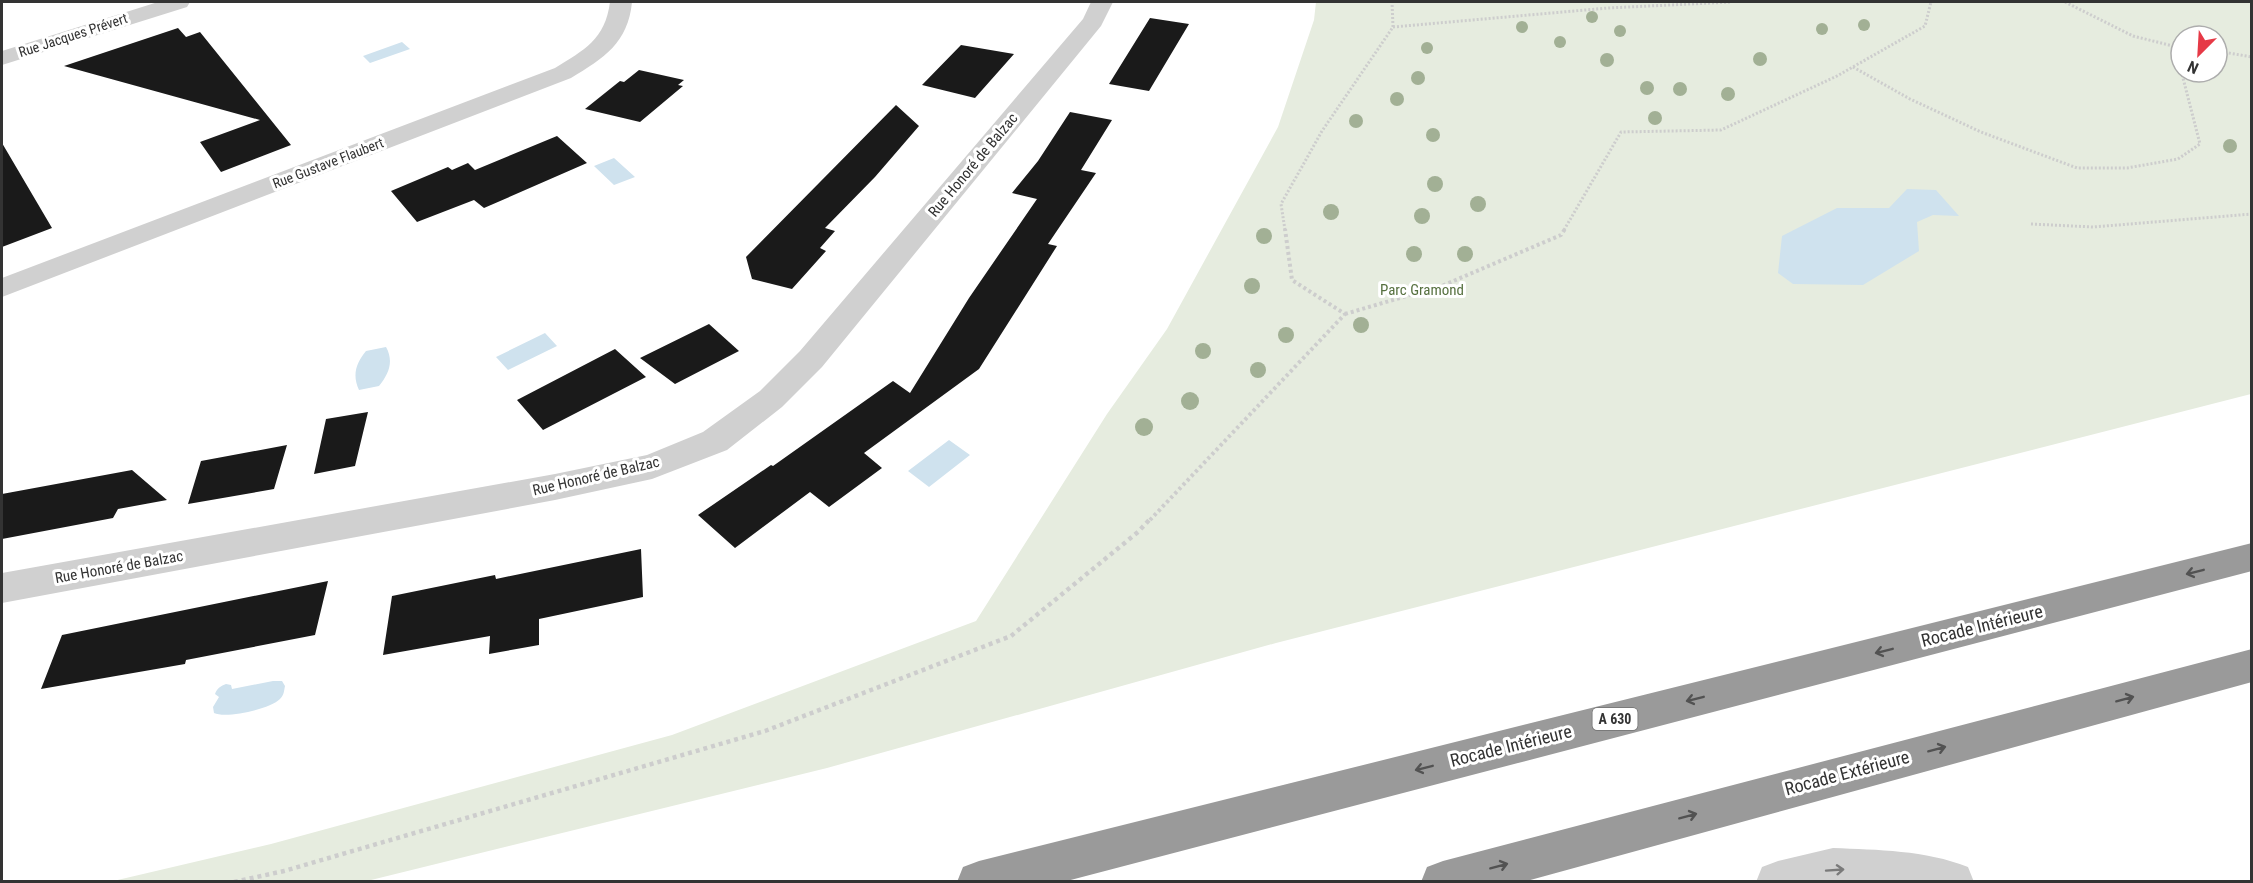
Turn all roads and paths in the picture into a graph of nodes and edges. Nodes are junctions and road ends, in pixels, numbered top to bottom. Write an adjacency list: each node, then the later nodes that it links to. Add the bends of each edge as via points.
1 (179, 2): 12 (street, Rue Jacques Prévert)
2 (621, 2): 17 (street, Rue Gustave Flaubert, via 613,34 563,73)
3 (1102, 2): 20 (street, Rue Honoré de Balzac, via 1093,21 812,359 771,399 714,441 652,466 555,487)
4 (1392, 2): 8 (path)
5 (1732, 2): 8 (path, via 1608,8)
6 (1931, 2): 13 (path, via 1925,26)
7 (2065, 2): 9 (path, via 2133,36)
8 (1393, 27): 18 (path, via 1322,131 1281,204 1292,280)
9 (2169, 45)
10 (2229, 53): 11 (path)
11 (2252, 57)
12 (2, 58)
13 (1853, 67): 14 (path, via 1981,132 2077,168 2127,168 2178,159 2200,144); 18 (path, via 1721,130 1621,132 1561,235 1443,285)
14 (2185, 84)
15 (2252, 214): 16 (path, via 2093,227)
16 (2031, 224)
17 (2, 288)
18 (1346, 314): 22 (path, via 1138,532 1011,636 765,731 284,871)
19 (2252, 557): 23 (highway, Rocade Intérieure / A 630, one-way to 23)
20 (2, 588)
21 (2252, 665): 24 (highway, Rocade Extérieure, one-way to 21)
22 (234, 882)
23 (979, 882)
24 (1443, 882)
25 (1778, 882): 26 (street, one-way to 26, via 1833,869 1901,872)
26 (1952, 882)

